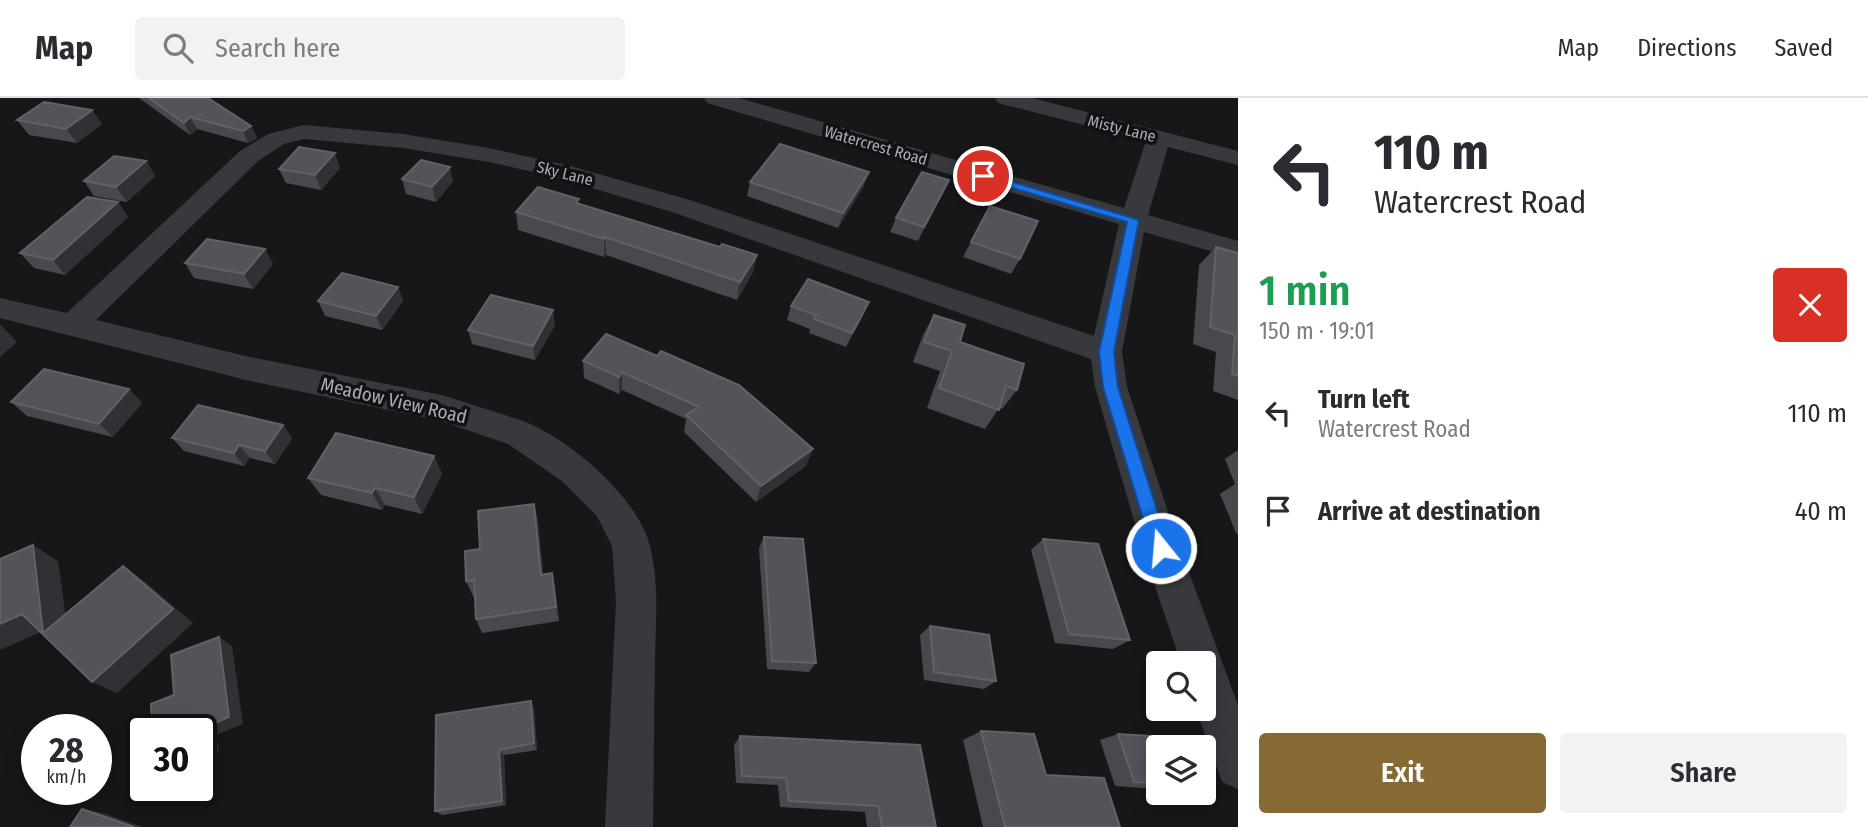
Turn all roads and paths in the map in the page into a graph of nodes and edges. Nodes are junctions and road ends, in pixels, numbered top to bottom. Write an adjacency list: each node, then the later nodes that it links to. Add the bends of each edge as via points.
1 (715, 98): 5 (street, Watercrest Road)
2 (1006, 98): 3 (street, Misty Lane)
3 (1159, 138): 4 (street, Misty Lane); 5 (street)
4 (1238, 158)
5 (1133, 220): 6 (street, Watercrest Road); 9 (street)
6 (1238, 250)
7 (0, 308): 8 (street, Meadow View Road)
8 (73, 325): 9 (street, Sky Lane, via 249,156 276,139 304,132 489,155 631,190); 13 (street, Meadow View Road, via 250,369 442,408 520,434 573,471 610,505 631,545 636,601)
9 (1107, 352): 10 (street, via 1111,387)
10 (1198, 651)
11 (1216, 704): 12 (street)
12 (1238, 766)
13 (629, 827)

